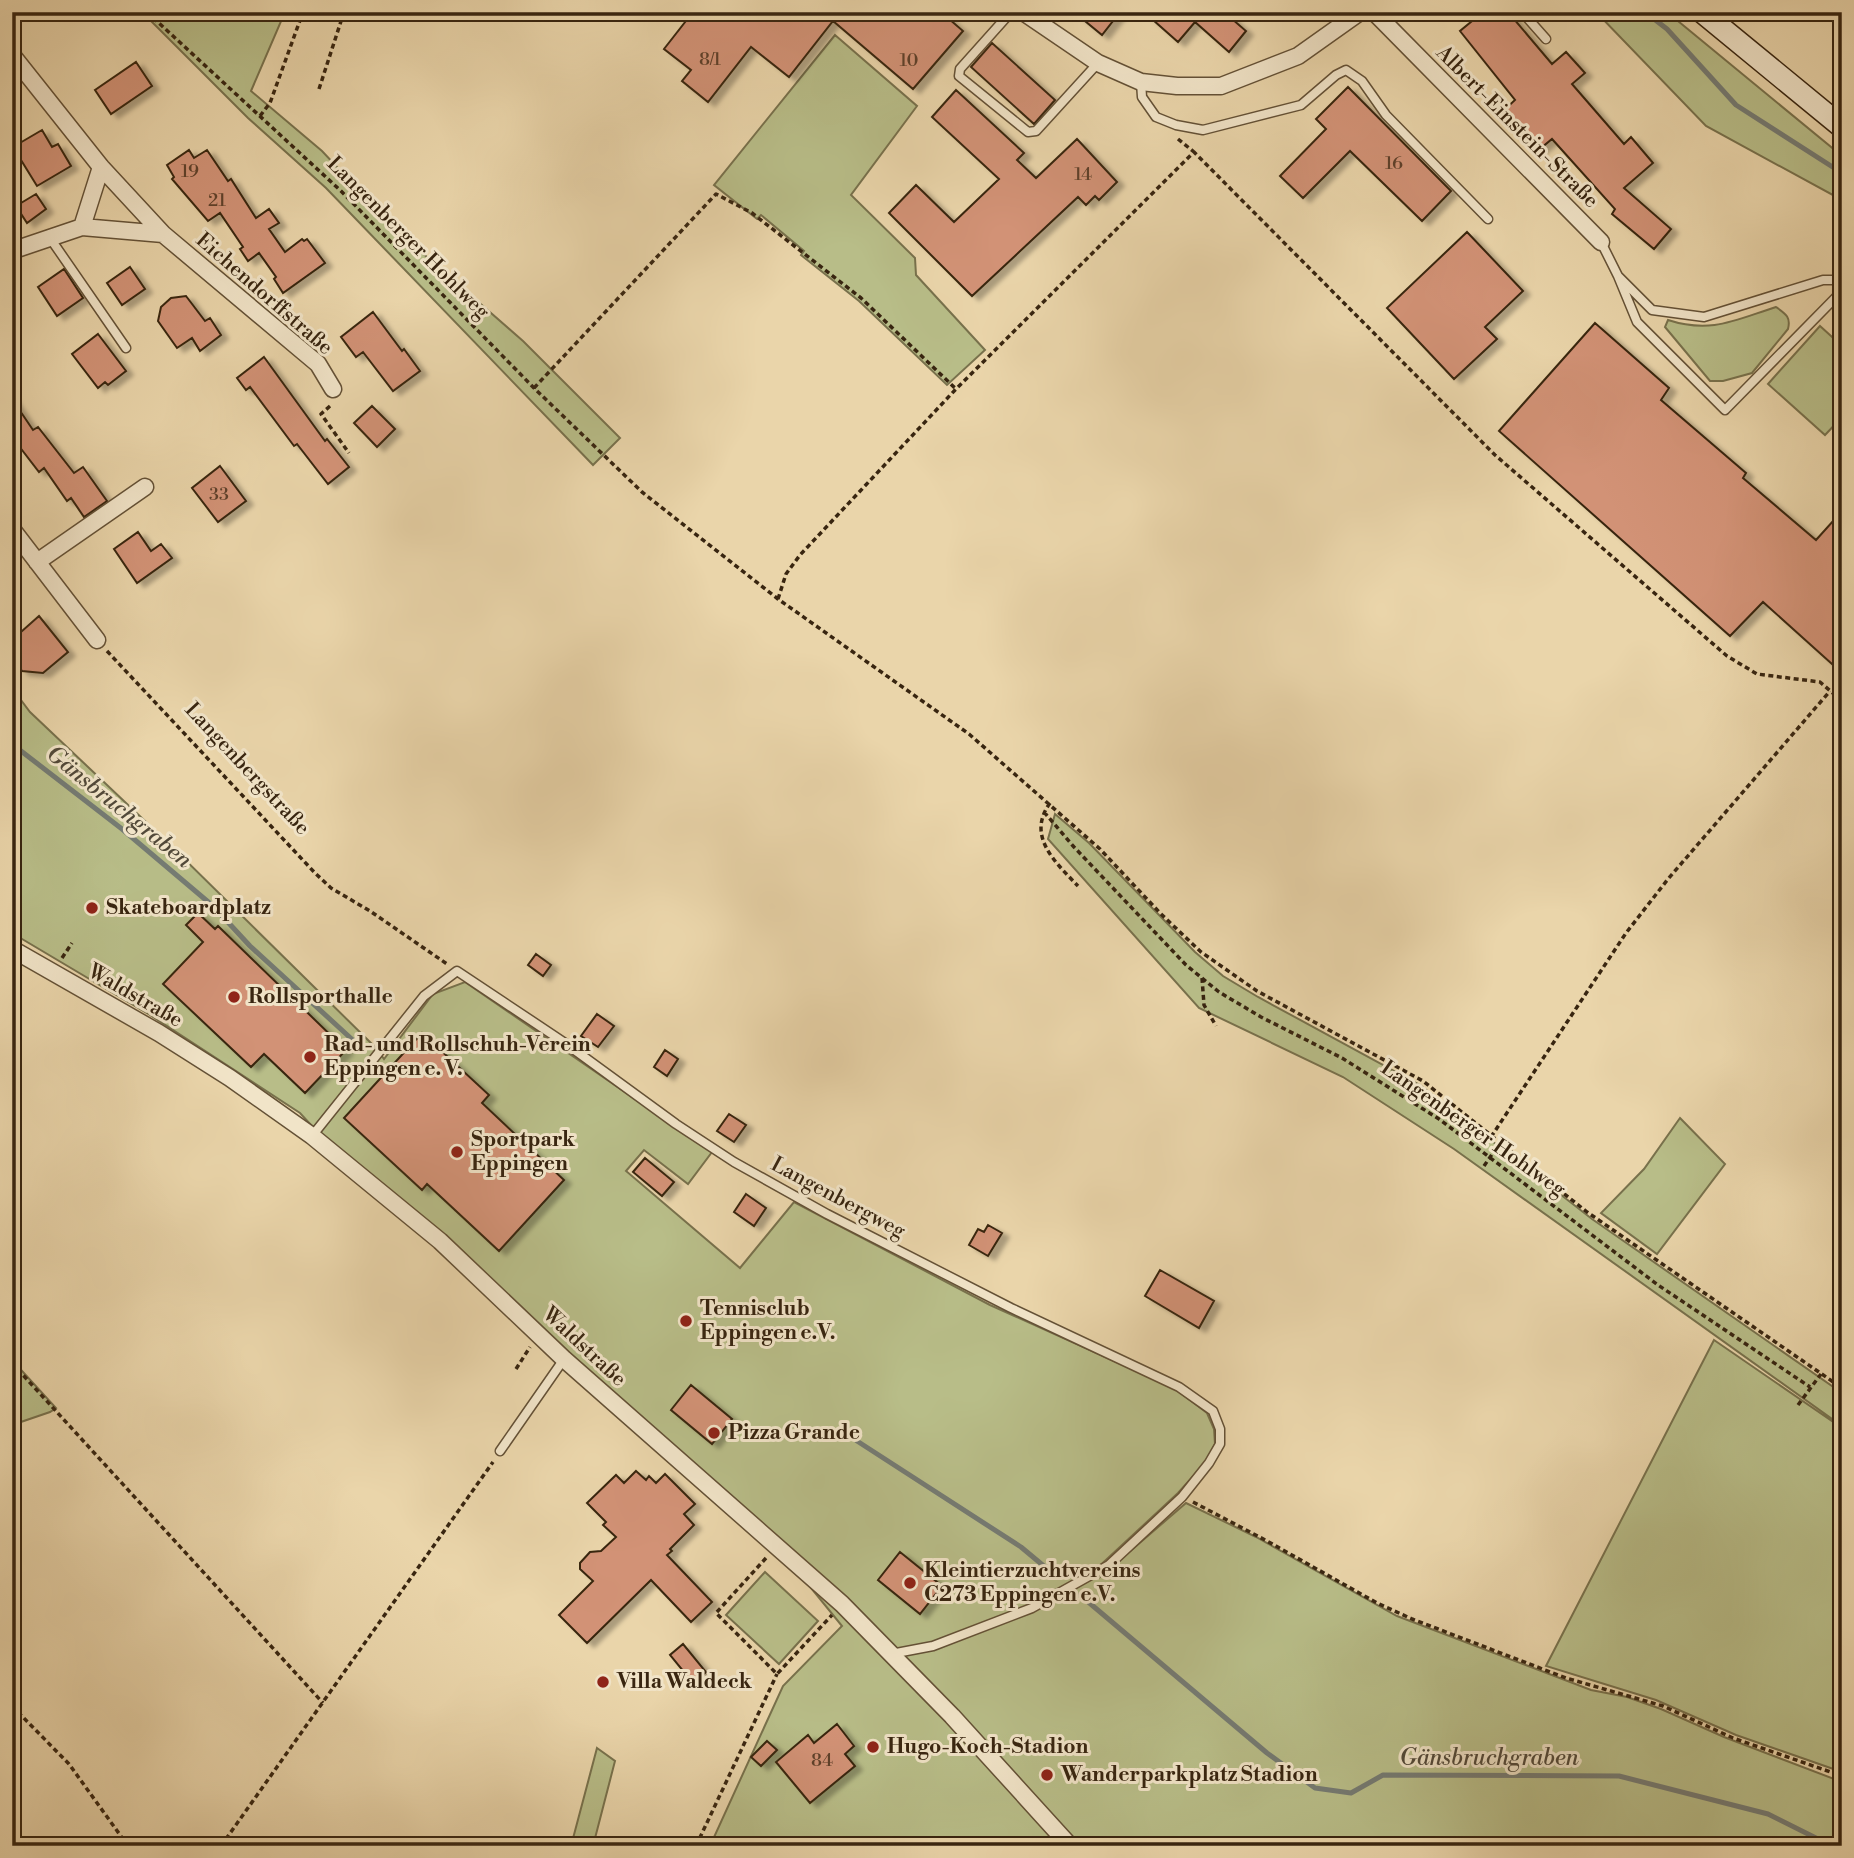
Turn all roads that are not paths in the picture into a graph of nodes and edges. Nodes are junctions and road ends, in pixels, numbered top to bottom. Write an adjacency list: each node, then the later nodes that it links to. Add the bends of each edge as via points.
1 (1011, 12): 9 (lane, via 960,69 959,76 1028,132 1036,131)
2 (1023, 12): 9 (street)
3 (1360, 12): 10 (street, via 1298,56 1221,86)
4 (1374, 12): 17 (street, Albert-Einstein-Straße)
5 (1522, 12): 7 (lane)
6 (1702, 12): 11 (street)
7 (1546, 40)
8 (12, 55): 12 (street, Eichendorffstraße)
9 (1098, 63): 10 (street)
10 (1141, 82): 13 (lane, via 1142,97 1156,117 1203,130 1301,105 1346,70 1362,81 1385,115)
11 (1842, 127)
12 (101, 166): 14 (street); 15 (street, Eichendorffstraße)
13 (1488, 219)
14 (82, 227): 15 (street, Eichendorffstraße); 16 (street, Eichendorffstraße)
15 (163, 234): 23 (street, Eichendorffstraße, via 317,364)
16 (50, 238): 18 (street, Eichendorffstraße); 22 (lane)
17 (1601, 242): 19 (lane)
18 (12, 247)
19 (1618, 276): 20 (lane, via 1652,310 1704,317 1823,280); 21 (lane, via 1637,322 1725,410)
20 (1842, 281)
21 (1842, 291)
22 (126, 348)
23 (332, 387)
24 (145, 487): 26 (street)
25 (12, 529): 26 (street)
26 (37, 562): 27 (street)
27 (97, 640)
28 (12, 949): 29 (street, Waldstraße, via 159,1033)
29 (312, 1136): 30 (street, Waldstraße, via 440,1241); 32 (lane, Langenbergweg, via 424,996 457,971 734,1162 1011,1308 1179,1387 1213,1411 1220,1444 1182,1497 1109,1565 1032,1608 933,1646)
30 (564, 1359): 31 (lane); 32 (street, Waldstraße, via 842,1604)
31 (500, 1451)
32 (891, 1654): 33 (street, Waldstraße)
33 (1070, 1846)

